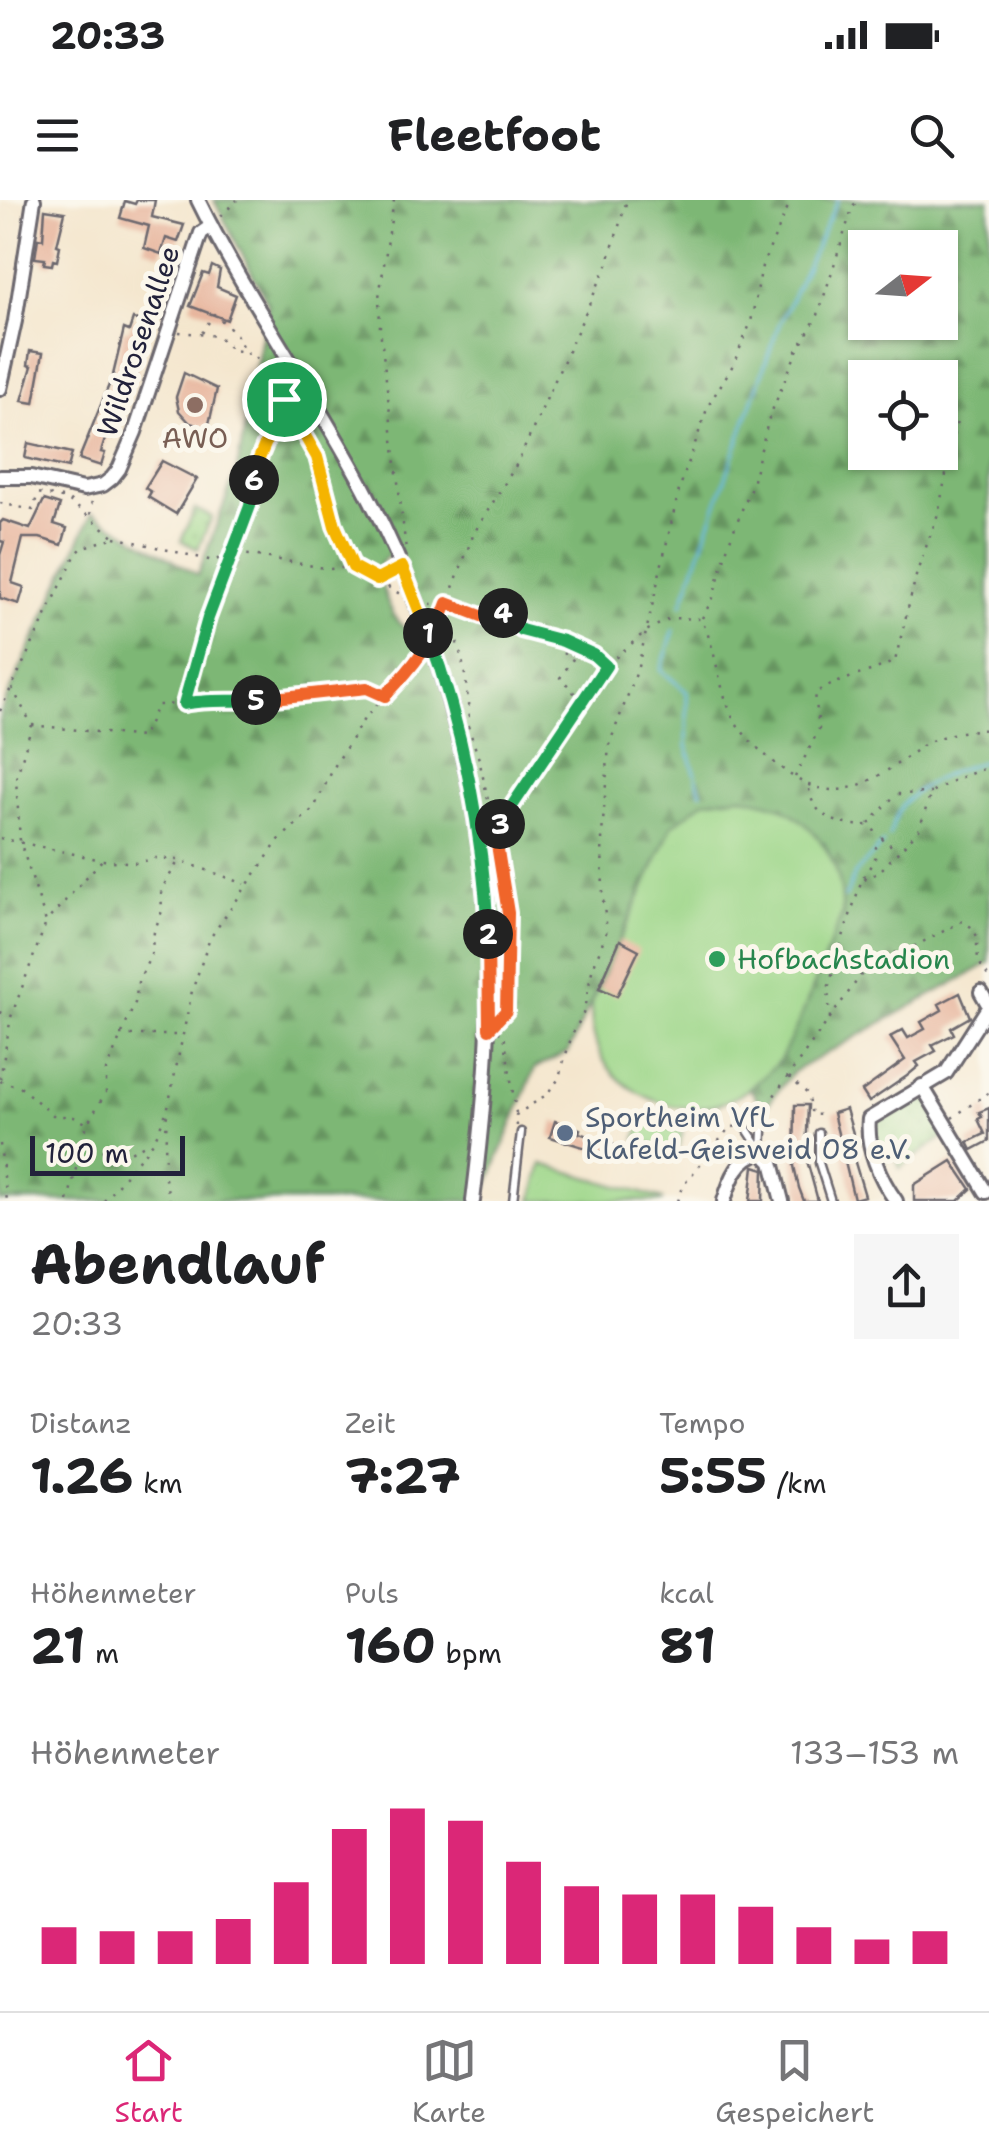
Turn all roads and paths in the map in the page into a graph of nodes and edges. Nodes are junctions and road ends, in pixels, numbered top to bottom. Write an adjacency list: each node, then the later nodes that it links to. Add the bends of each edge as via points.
1 (34, 200): 12 (street)
2 (198, 200): 8 (street)
3 (237, 200): 8 (path)
4 (394, 200): 22 (path, via 379,297 408,545)
5 (627, 200): 23 (path, via 599,283 518,462 474,533)
6 (792, 200): 26 (path, via 762,266 750,322 708,406 679,490)
7 (858, 200): 25 (path, via 818,315 769,418)
8 (210, 226): 9 (street, Wildrosenallee, via 201,233); 22 (street, via 363,486)
9 (168, 328): 10 (path); 16 (street, Wildrosenallee, via 120,469 103,485)
10 (202, 333): 11 (path); 11 (path, via 214,314)
11 (245, 352): 13 (path)
12 (0, 388)
13 (284, 399): 20 (path); 21 (path, via 317,457)
14 (947, 470): 41 (path, via 895,662 815,693 819,729)
15 (0, 476): 16 (street)
16 (84, 490): 18 (path, via 93,498)
17 (0, 502): 18 (path, via 33,510 38,493 67,500)
18 (90, 517): 19 (path)
19 (115, 537): 20 (path, via 213,560); 32 (path, via 76,554)
20 (231, 554): 21 (path); 34 (path)
21 (353, 567): 22 (path, via 377,580)
22 (402, 567): 28 (street)
23 (447, 603): 24 (path); 27 (path, via 484,617 497,608 521,630)
24 (444, 614): 28 (path); 38 (path, via 456,633 469,701)
25 (702, 619): 26 (path, via 671,618); 41 (path, via 722,697 738,726)
26 (646, 631): 31 (path); 71 (path, via 609,744 602,834 607,930 558,1080)
27 (563, 641): 29 (path); 30 (path)
28 (431, 642): 33 (path); 38 (street)
29 (580, 649): 30 (path); 31 (path)
30 (571, 659): 35 (path, via 560,678)
31 (606, 666): 35 (path)
32 (12, 688): 36 (path); 37 (path)
33 (385, 696): 34 (path, via 367,688); 55 (path, via 334,767 314,808)
34 (184, 704): 37 (path, via 158,705 142,736)
35 (581, 704): 45 (path)
36 (0, 712)
37 (32, 724): 50 (path, via 16,779)
38 (463, 726): 44 (path); 62 (street, via 484,885)
39 (989, 730): 42 (path, via 933,739 851,788)
40 (989, 767): 43 (path)
41 (795, 778): 42 (path)
42 (809, 788): 46 (path, via 811,802 830,821)
43 (931, 792): 46 (path, via 896,794); 51 (path, via 919,830)
44 (489, 806): 45 (path); 47 (path)
45 (503, 819): 47 (path)
46 (868, 826): 48 (path)
47 (495, 832): 62 (path, via 506,882 508,954 506,1011)
48 (885, 837): 51 (path); 54 (path)
49 (0, 838): 50 (path)
50 (20, 842): 52 (path); 56 (path)
51 (898, 852): 54 (path)
52 (102, 860): 53 (path); 56 (path)
53 (179, 860): 55 (path); 63 (path, via 161,890 151,954)
54 (862, 879): 61 (path, via 828,989)
55 (246, 884): 64 (path, via 210,938)
56 (46, 922): 60 (path)
57 (989, 978): 61 (path, via 978,959 974,928 963,920 878,958)
58 (981, 992): 67 (street, via 989,1006 951,1066)
59 (0, 1012): 60 (path)
60 (11, 1017): 66 (path)
61 (830, 1019): 65 (path)
62 (489, 1029): 71 (path, via 504,1034); 88 (street)
63 (119, 1035): 64 (path); 74 (path, via 106,1092)
64 (181, 1035): 70 (path)
65 (788, 1076): 69 (path); 76 (path, via 809,1095 811,1111 818,1111)
66 (0, 1080): 74 (path, via 20,1087 53,1115)
67 (922, 1086): 73 (street); 83 (street, via 870,1119 872,1147)
68 (989, 1092): 73 (path)
69 (764, 1109): 81 (lane)
70 (167, 1112): 78 (path); 87 (path, via 164,1174)
71 (516, 1114): 80 (path)
72 (742, 1121): 81 (lane); 90 (path, via 729,1128)
73 (946, 1122): 82 (street)
74 (87, 1124): 77 (path)
75 (522, 1132): 80 (lane)
76 (819, 1134): 93 (lane, via 819,1164)
77 (85, 1135): 78 (path, via 122,1156); 85 (path)
78 (154, 1141): 86 (path)
79 (0, 1144): 84 (path)
80 (520, 1151): 89 (lane)
81 (762, 1152): 91 (street, via 742,1161); 92 (street, via 772,1162)
82 (986, 1192)
83 (892, 1200)
84 (7, 1201)
85 (68, 1201)
86 (104, 1201)
87 (170, 1201)
88 (473, 1201)
89 (513, 1201)
90 (677, 1201)
91 (724, 1201)
92 (782, 1201)
93 (831, 1201)

